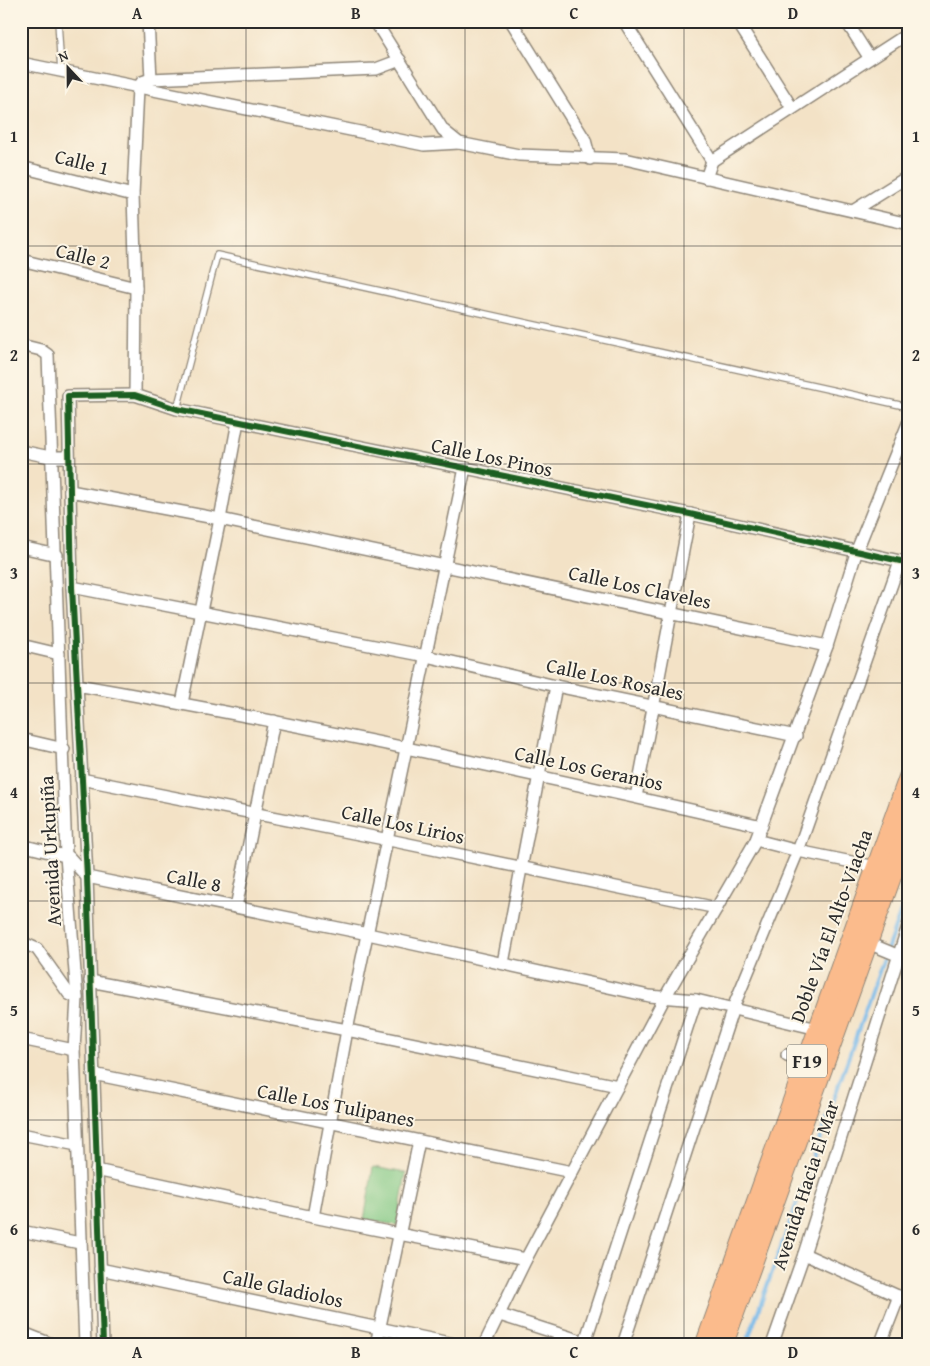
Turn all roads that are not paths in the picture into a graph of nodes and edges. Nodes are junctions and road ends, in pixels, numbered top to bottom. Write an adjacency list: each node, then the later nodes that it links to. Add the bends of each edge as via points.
1 (58, 21): 12 (lane)
2 (148, 21): 13 (street)
3 (375, 21): 10 (street)
4 (511, 21): 17 (street, via 585,140)
5 (624, 21): 18 (street)
6 (737, 21): 15 (street)
7 (846, 21): 9 (street)
8 (909, 33): 9 (street)
9 (869, 57): 15 (street)
10 (400, 60): 13 (street, via 376,69); 16 (street, via 443,130)
11 (21, 63): 12 (street)
12 (61, 72): 14 (street)
13 (151, 79): 14 (street, via 142,82)
14 (138, 88): 16 (street, via 424,144); 22 (street)
15 (792, 108): 18 (street)
16 (459, 143): 17 (street, via 519,155)
17 (590, 159): 21 (street, via 625,159)
18 (712, 161): 21 (street)
19 (21, 167): 22 (street, Calle 1)
20 (909, 176): 23 (street)
21 (706, 178): 23 (street)
22 (133, 195): 26 (street)
23 (853, 210): 24 (street)
24 (909, 224)
25 (21, 260): 26 (street, Calle 2)
26 (136, 288): 28 (street)
27 (21, 345): 34 (street, Avenida Urkupiña, via 48,355)
28 (135, 395): 30 (street, Calle Los Pinos); 35 (street, Calle Los Pinos, via 68,396)
29 (909, 407): 30 (lane, via 217,255)
30 (177, 409): 32 (street, Calle Los Pinos)
31 (909, 421): 41 (street)
32 (238, 422): 36 (street, Calle Los Pinos); 39 (street)
33 (21, 451): 34 (street)
34 (50, 457): 35 (street); 42 (street, Avenida Urkupiña)
35 (69, 458): 37 (street)
36 (465, 468): 38 (street, Calle Los Pinos); 44 (street)
37 (70, 490): 39 (street, Calle Los Claveles); 45 (street)
38 (690, 514): 41 (street, Calle Los Pinos); 47 (street)
39 (220, 519): 44 (street, Calle Los Claveles); 46 (street)
40 (21, 547): 42 (street)
41 (857, 550): 43 (street, Calle Los Pinos); 49 (street)
42 (56, 556): 50 (street, Avenida Urkupiña)
43 (905, 562): 71 (street)
44 (446, 566): 47 (street, Calle Los Claveles); 51 (street)
45 (72, 587): 46 (street, Calle Los Rosales); 52 (street)
46 (201, 612): 51 (street, Calle Los Rosales); 54 (street)
47 (671, 612): 49 (street, Calle Los Claveles); 55 (street)
48 (21, 644): 50 (street)
49 (827, 646): 57 (street)
50 (59, 654): 59 (street, Avenida Urkupiña)
51 (426, 656): 53 (street, Calle Los Rosales); 60 (street)
52 (77, 686): 54 (street, Calle Los Geranios); 63 (street)
53 (556, 686): 55 (street, Calle Los Rosales); 62 (street)
54 (182, 703): 56 (street, Calle Los Geranios)
55 (652, 706): 57 (street, Calle Los Rosales); 64 (street)
56 (274, 721): 60 (street, Calle Los Geranios); 65 (street)
57 (796, 736): 66 (street)
58 (21, 739): 59 (street)
59 (64, 749): 72 (street, Avenida Urkupiña)
60 (408, 749): 62 (street, Calle Los Geranios); 68 (street)
61 (909, 776): 73 (highway, Doble Vía El Alto-Viacha / F19)
62 (540, 777): 64 (street, Calle Los Geranios); 74 (street)
63 (81, 779): 65 (street, Calle Los Lirios); 75 (street)
64 (636, 797): 66 (street, Calle Los Geranios)
65 (255, 813): 68 (street, Calle Los Lirios); 76 (street)
66 (762, 826): 69 (street)
67 (909, 828): 81 (highway, Doble Vía El Alto-Viacha / F19)
68 (389, 840): 74 (street, Calle Los Lirios); 79 (street)
69 (756, 840): 71 (street); 77 (street)
70 (21, 845): 72 (street)
71 (798, 851): 73 (street); 88 (street)
72 (66, 856): 75 (street); 85 (street, Avenida Urkupiña)
73 (876, 867): 89 (highway, Doble Vía El Alto-Viacha / F19)
74 (523, 868): 77 (street, Calle Los Lirios); 83 (street)
75 (87, 877): 76 (street, Calle 8); 84 (street)
76 (236, 908): 79 (street, Calle 8)
77 (718, 908): 86 (street)
78 (909, 922): 82 (street, Avenida Hacia El Mar)
79 (368, 934): 83 (street, Calle 8); 90 (street)
80 (21, 942): 85 (street, via 37,949 69,994)
81 (871, 944): 82 (street); 123 (highway, Doble Vía El Alto-Viacha / F19)
82 (898, 956): 107 (street, Avenida Hacia El Mar)
83 (503, 963): 86 (street, Calle 8)
84 (90, 981): 90 (street); 95 (street)
85 (77, 998): 92 (street, Avenida Urkupiña)
86 (664, 999): 87 (street, Calle 8); 96 (street)
87 (696, 1000): 88 (street, Calle 8); 114 (street)
88 (733, 1008): 89 (street, Calle 8); 121 (street)
89 (818, 1029): 94 (highway, Doble Vía El Alto-Viacha / F19)
90 (347, 1030): 96 (street); 97 (street)
91 (21, 1039): 92 (street)
92 (74, 1050): 100 (street, Avenida Urkupiña)
93 (787, 1055): 94 (street)
94 (806, 1061): 122 (highway, Doble Vía El Alto-Viacha / F19)
95 (93, 1074): 97 (street, Calle Los Tulipanes); 101 (street)
96 (618, 1086): 102 (street)
97 (328, 1124): 99 (street, Calle Los Tulipanes); 103 (street)
98 (21, 1134): 100 (street)
99 (419, 1141): 102 (street, Calle Los Tulipanes); 105 (street)
100 (77, 1145): 106 (street, Avenida Urkupiña)
101 (96, 1170): 103 (street); 109 (street)
102 (572, 1172): 108 (street)
103 (313, 1217): 105 (street)
104 (21, 1231): 106 (street)
105 (400, 1234): 108 (street); 112 (street)
106 (80, 1243): 116 (street, Avenida Urkupiña)
107 (804, 1254): 110 (street); 124 (street, Avenida Hacia El Mar)
108 (526, 1259): 111 (street)
109 (100, 1269): 112 (street, Calle Gladiolos); 117 (street)
110 (904, 1298): 125 (street)
111 (500, 1315): 114 (street); 120 (street)
112 (379, 1327): 118 (street); 119 (street, Calle Gladiolos)
113 (25, 1337): 115 (street)
114 (588, 1344)
115 (54, 1345)
116 (85, 1345)
117 (102, 1345)
118 (376, 1345)
119 (459, 1345)
120 (484, 1345)
121 (623, 1345)
122 (705, 1345)
123 (723, 1345)
124 (772, 1345)
125 (880, 1345)

